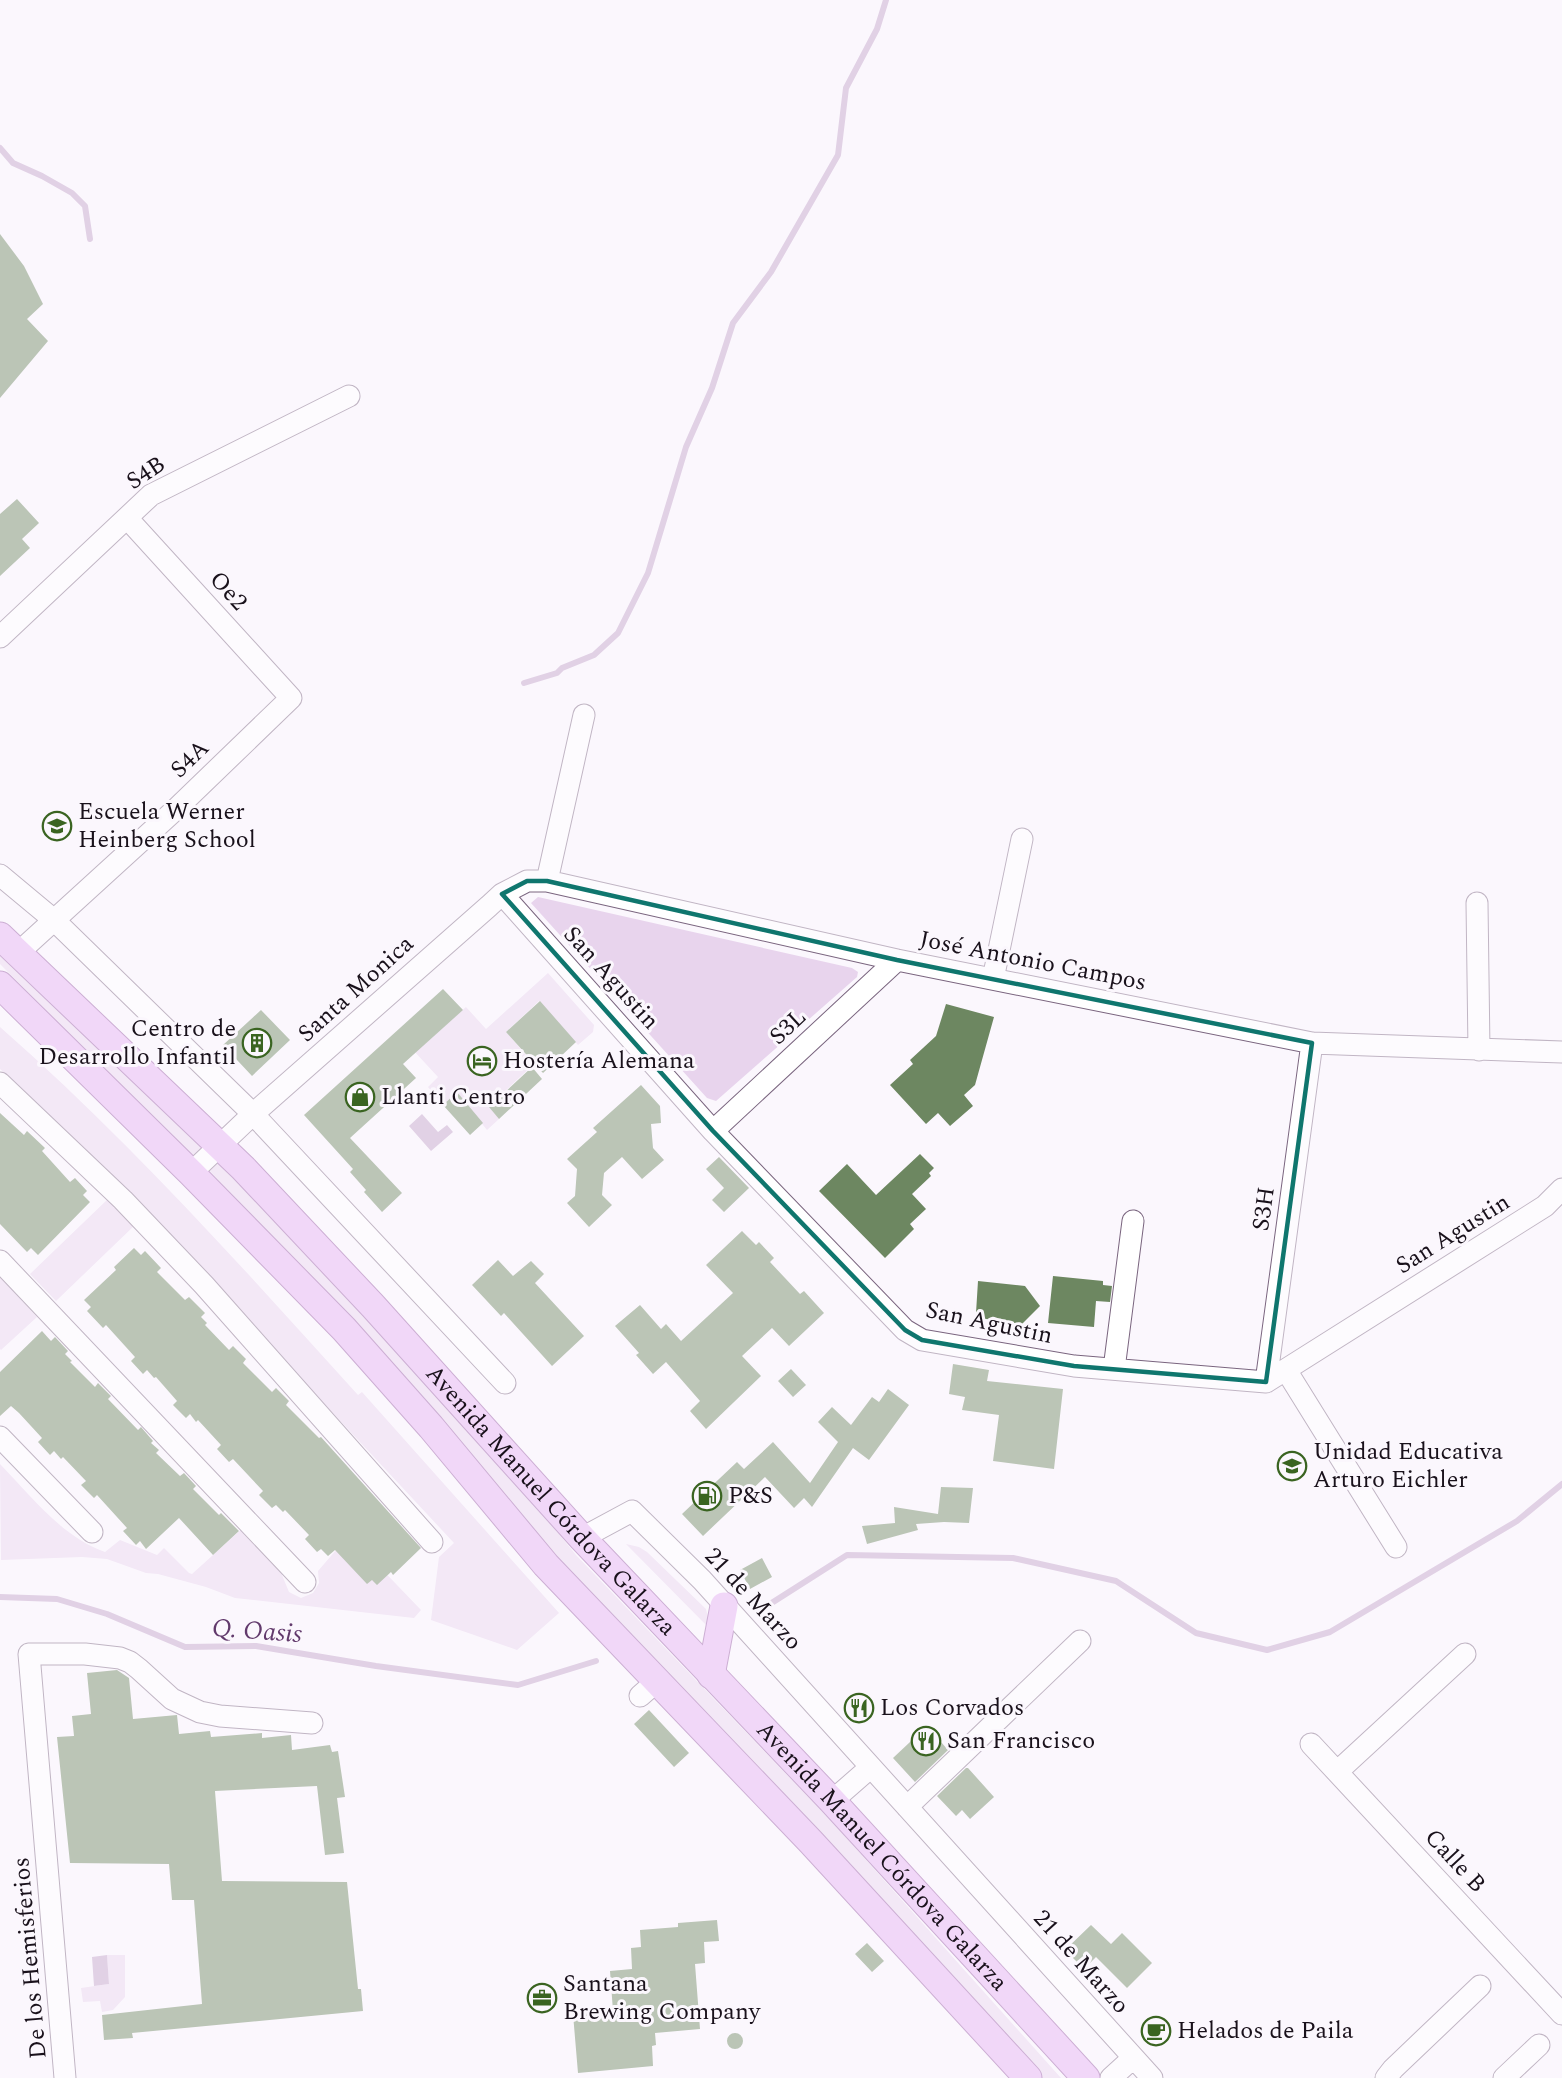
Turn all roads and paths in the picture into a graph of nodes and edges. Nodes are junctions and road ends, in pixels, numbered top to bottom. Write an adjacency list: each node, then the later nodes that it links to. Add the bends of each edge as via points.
1 (349, 396): 2 (street, S4B, via 151,495)
2 (127, 518): 3 (street, S4B); 4 (street, Oe2)
3 (0, 637)
4 (291, 698): 11 (street, S4A)
5 (584, 715): 8 (street)
6 (1022, 839): 14 (street)
7 (0, 875): 11 (street)
8 (547, 881): 9 (street, José Antonio Campos, via 527,881); 13 (street, José Antonio Campos)
9 (502, 894): 20 (street, Santa Monica); 21 (street, San Agustin)
10 (1477, 903): 17 (street)
11 (54, 920): 12 (street, S4A); 20 (street)
12 (9, 944): 22 (main road, Avenida Manuel Córdova Galarza)
13 (897, 960): 14 (street, José Antonio Campos); 21 (street, S3L)
14 (993, 979): 16 (street, José Antonio Campos)
15 (0, 985): 23 (main road, Avenida Manuel Córdova Galarza)
16 (1312, 1043): 17 (street, José Antonio Campos); 29 (street, S3H)
17 (1479, 1050): 18 (street, José Antonio Campos)
18 (1562, 1052)
19 (0, 1083): 34 (street, via 123,1200 204,1285)
20 (253, 1114): 22 (street, Santa Monica); 30 (street)
21 (713, 1131): 27 (street, San Agustin, via 905,1330 922,1340 1074,1366)
22 (221, 1145): 23 (street, Santa Monica); 33 (main road, Avenida Manuel Córdova Galarza, via 373,1306)
23 (191, 1173): 52 (main road, Avenida Manuel Córdova Galarza, via 344,1329 431,1427 648,1689 811,1842)
24 (1562, 1189): 28 (street, San Agustin, via 1545,1206)
25 (1133, 1221): 27 (street)
26 (0, 1262): 36 (street)
27 (1114, 1369): 29 (street, San Agustin)
28 (1286, 1370): 29 (street, San Agustin); 35 (street)
29 (1266, 1382)
30 (505, 1383)
31 (0, 1437): 32 (street)
32 (92, 1532)
33 (582, 1538): 37 (street, 21 de Marzo, via 632,1511); 40 (main road, Avenida Manuel Córdova Galarza)
34 (432, 1542)
35 (1396, 1547)
36 (305, 1582)
37 (724, 1606): 40 (main road); 43 (street, 21 de Marzo)
38 (1080, 1641): 46 (street)
39 (1465, 1654): 44 (street)
40 (711, 1675): 45 (main road, Avenida Manuel Córdova Galarza)
41 (312, 1724): 51 (street, De los Hemisferios, via 200,1712 172,1700 140,1669 120,1658 29,1654)
42 (1311, 1744): 44 (street, Calle B)
43 (871, 1767): 45 (street); 46 (street, 21 de Marzo)
44 (1337, 1772): 48 (street, Calle B)
45 (832, 1801): 53 (main road, Avenida Manuel Córdova Galarza)
46 (907, 1807): 50 (street, 21 de Marzo)
47 (1480, 1986): 56 (street)
48 (1562, 2014)
49 (1539, 2045): 57 (street)
50 (1133, 2058): 54 (street); 55 (street, 21 de Marzo)
51 (65, 2078)
52 (1028, 2078)
53 (1086, 2078)
54 (1111, 2078)
55 (1152, 2078)
56 (1386, 2078)
57 (1504, 2078)

